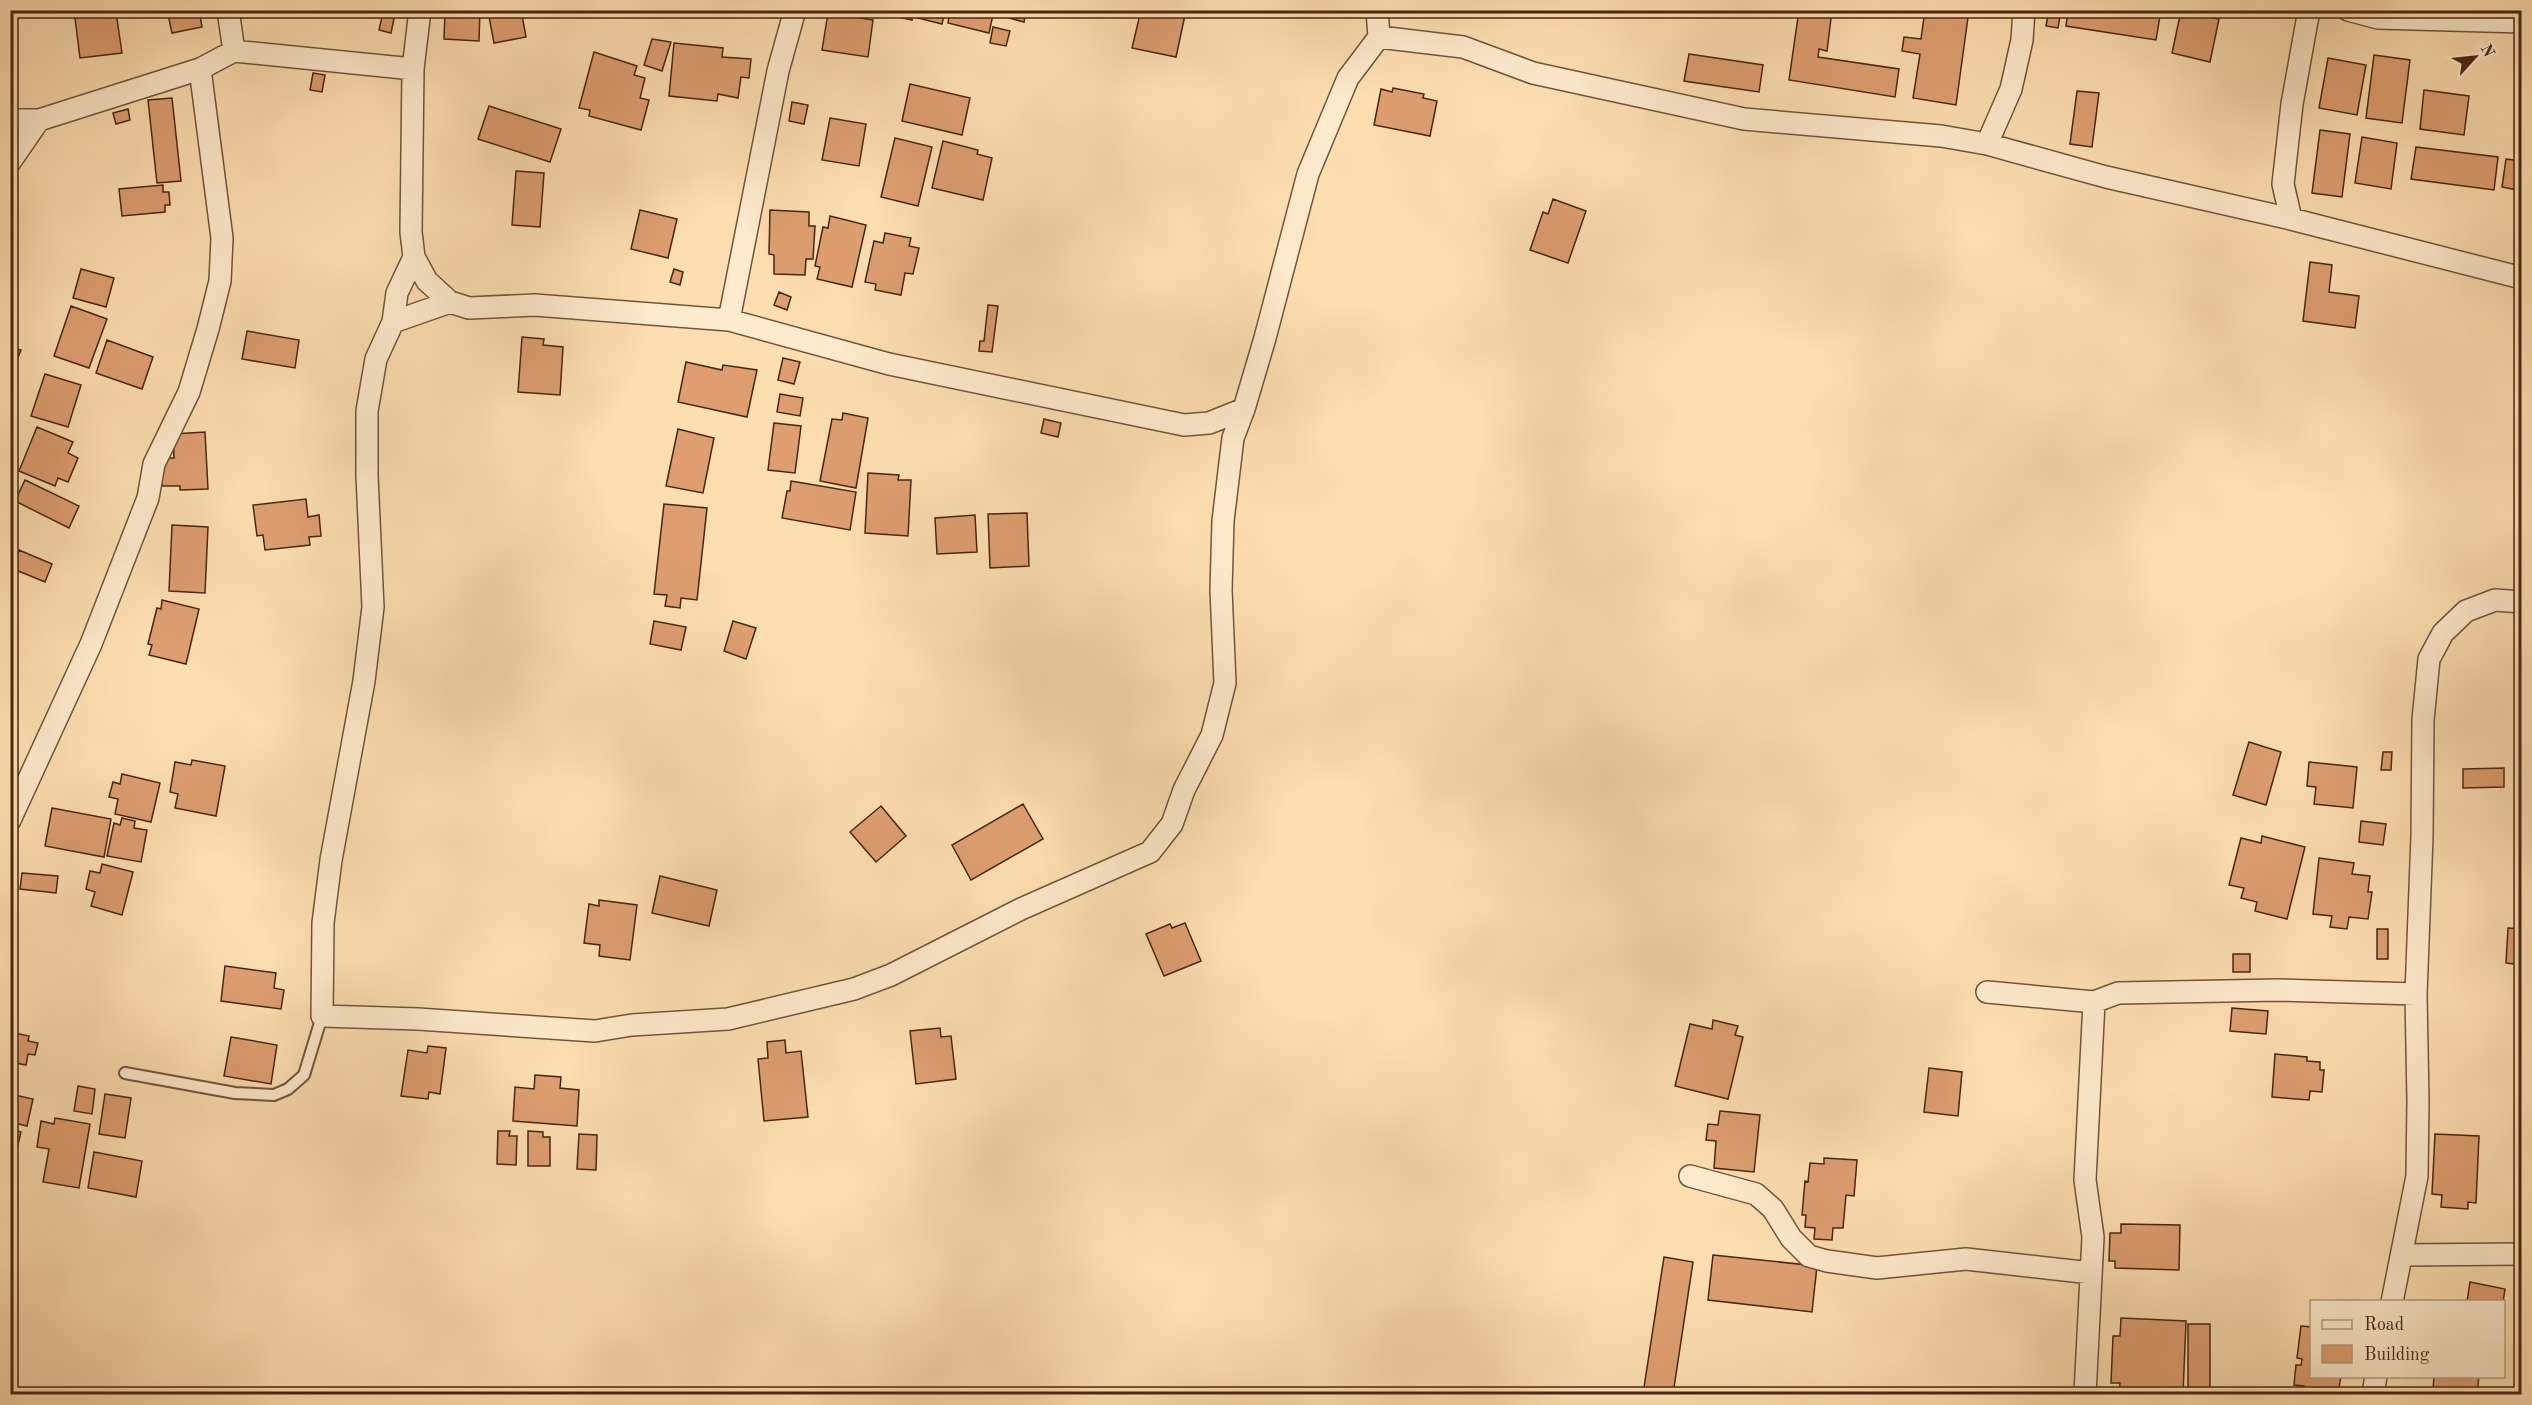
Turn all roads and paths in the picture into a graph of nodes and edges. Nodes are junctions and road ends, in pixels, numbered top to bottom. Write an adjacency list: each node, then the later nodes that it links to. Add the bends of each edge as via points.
1 (228, 10): 10 (street)
2 (420, 10): 12 (street)
3 (795, 10): 21 (street, via 778,71)
4 (1377, 10): 9 (street)
5 (2024, 10): 15 (street, via 2011,89)
6 (2309, 10): 17 (street, via 2283,184)
7 (2348, 10): 8 (street, via 2378,18)
8 (2522, 22)
9 (1379, 37): 15 (street, via 1463,47 1533,73 1744,119 1941,136); 23 (street, via 1348,78 1308,174)
10 (234, 51): 11 (street); 12 (street)
11 (200, 69): 14 (street); 25 (street, via 222,238 220,281 189,392 154,464 148,498 91,644)
12 (413, 69): 18 (street)
13 (10, 120): 14 (street)
14 (39, 120): 16 (street)
15 (1987, 144): 17 (street, via 2106,177)
16 (10, 162)
17 (2292, 219): 19 (street)
18 (414, 257): 20 (street, via 427,281); 22 (street, via 397,293)
19 (2522, 278)
20 (450, 302): 21 (street, via 469,308 535,305); 22 (street)
21 (729, 320): 23 (street, via 889,364 1184,425 1209,423)
22 (393, 322): 29 (street, via 376,359 367,411 373,607 323,923)
23 (1244, 409): 29 (street, via 1233,438 1223,521 1225,683 1212,735 1172,824 1150,852 1021,909 891,975 854,989 729,1019 595,1031)
24 (2522, 602): 27 (street, via 2495,600 2466,611 2443,633 2429,659 2423,720)
25 (10, 820)
26 (1987, 992): 28 (street)
27 (2416, 994): 28 (street, via 2278,990 2118,993); 33 (street, via 2417,1176)
28 (2094, 1002): 34 (street, via 2085,1180 2093,1237)
29 (322, 1016): 30 (lane, via 303,1075 288,1089 274,1095 235,1094)
30 (125, 1073)
31 (1690, 1176): 34 (street, via 1756,1194 1773,1209 1791,1238 1809,1256 1827,1261 1877,1268 1966,1259)
32 (2522, 1254): 33 (street)
33 (2402, 1255): 35 (street)
34 (2091, 1273): 37 (street)
35 (2392, 1300)
36 (2376, 1378): 38 (street)
37 (2085, 1395)
38 (2373, 1395)

